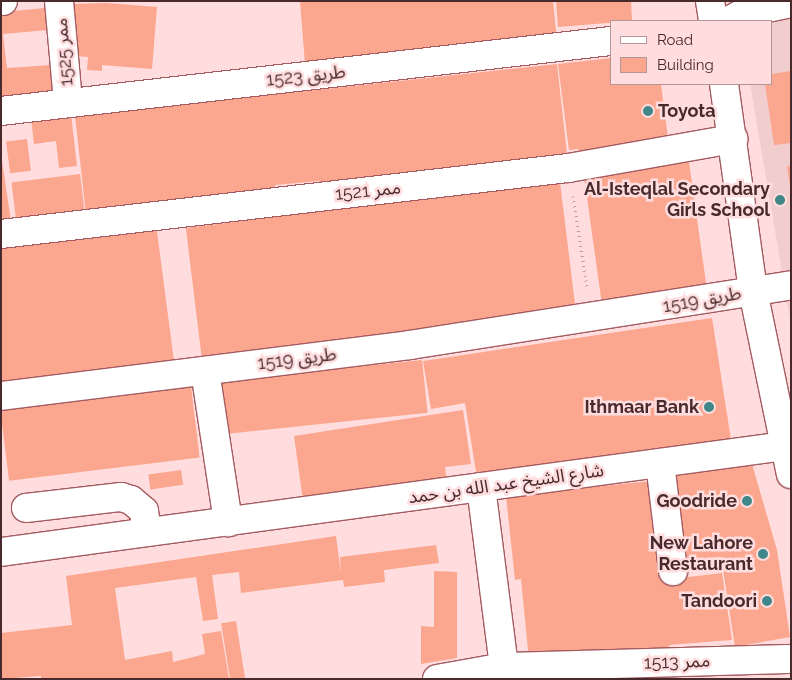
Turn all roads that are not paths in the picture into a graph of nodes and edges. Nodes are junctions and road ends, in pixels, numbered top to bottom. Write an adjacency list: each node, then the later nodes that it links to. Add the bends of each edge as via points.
1 (59, 1): 8 (street, ممر 1525)
2 (710, 1): 4 (street)
3 (791, 3): 5 (street, via 743,12)
4 (713, 20)
5 (730, 20)
6 (610, 41): 8 (street, طريق 1523)
7 (724, 85): 10 (street)
8 (68, 102): 9 (street, طريق 1523)
9 (1, 111)
10 (734, 139): 11 (street, ممر 1521, via 568,168); 13 (street)
11 (1, 234)
12 (791, 286): 13 (street, طريق 1519)
13 (753, 292): 14 (street, طريق 1519, via 592,318); 16 (street)
14 (205, 371): 15 (street, طريق 1519); 21 (street)
15 (1, 396)
16 (784, 446): 17 (street, شارع الشيخ عبد الله بن حمد); 18 (street)
17 (660, 463): 19 (street, شارع الشيخ عبد الله بن حمد); 24 (street)
18 (791, 474)
19 (481, 487): 21 (street, شارع الشيخ عبد الله بن حمد); 26 (street)
20 (26, 508): 22 (street, via 121,497 131,500 144,511)
21 (228, 522): 22 (street, شارع الشيخ عبد الله بن حمد)
22 (147, 532): 23 (street, شارع الشيخ عبد الله بن حمد)
23 (1, 552)
24 (673, 571)
25 (791, 659): 26 (street, ممر 1513)
26 (514, 667): 27 (street, ممر 1513)
27 (437, 679)

